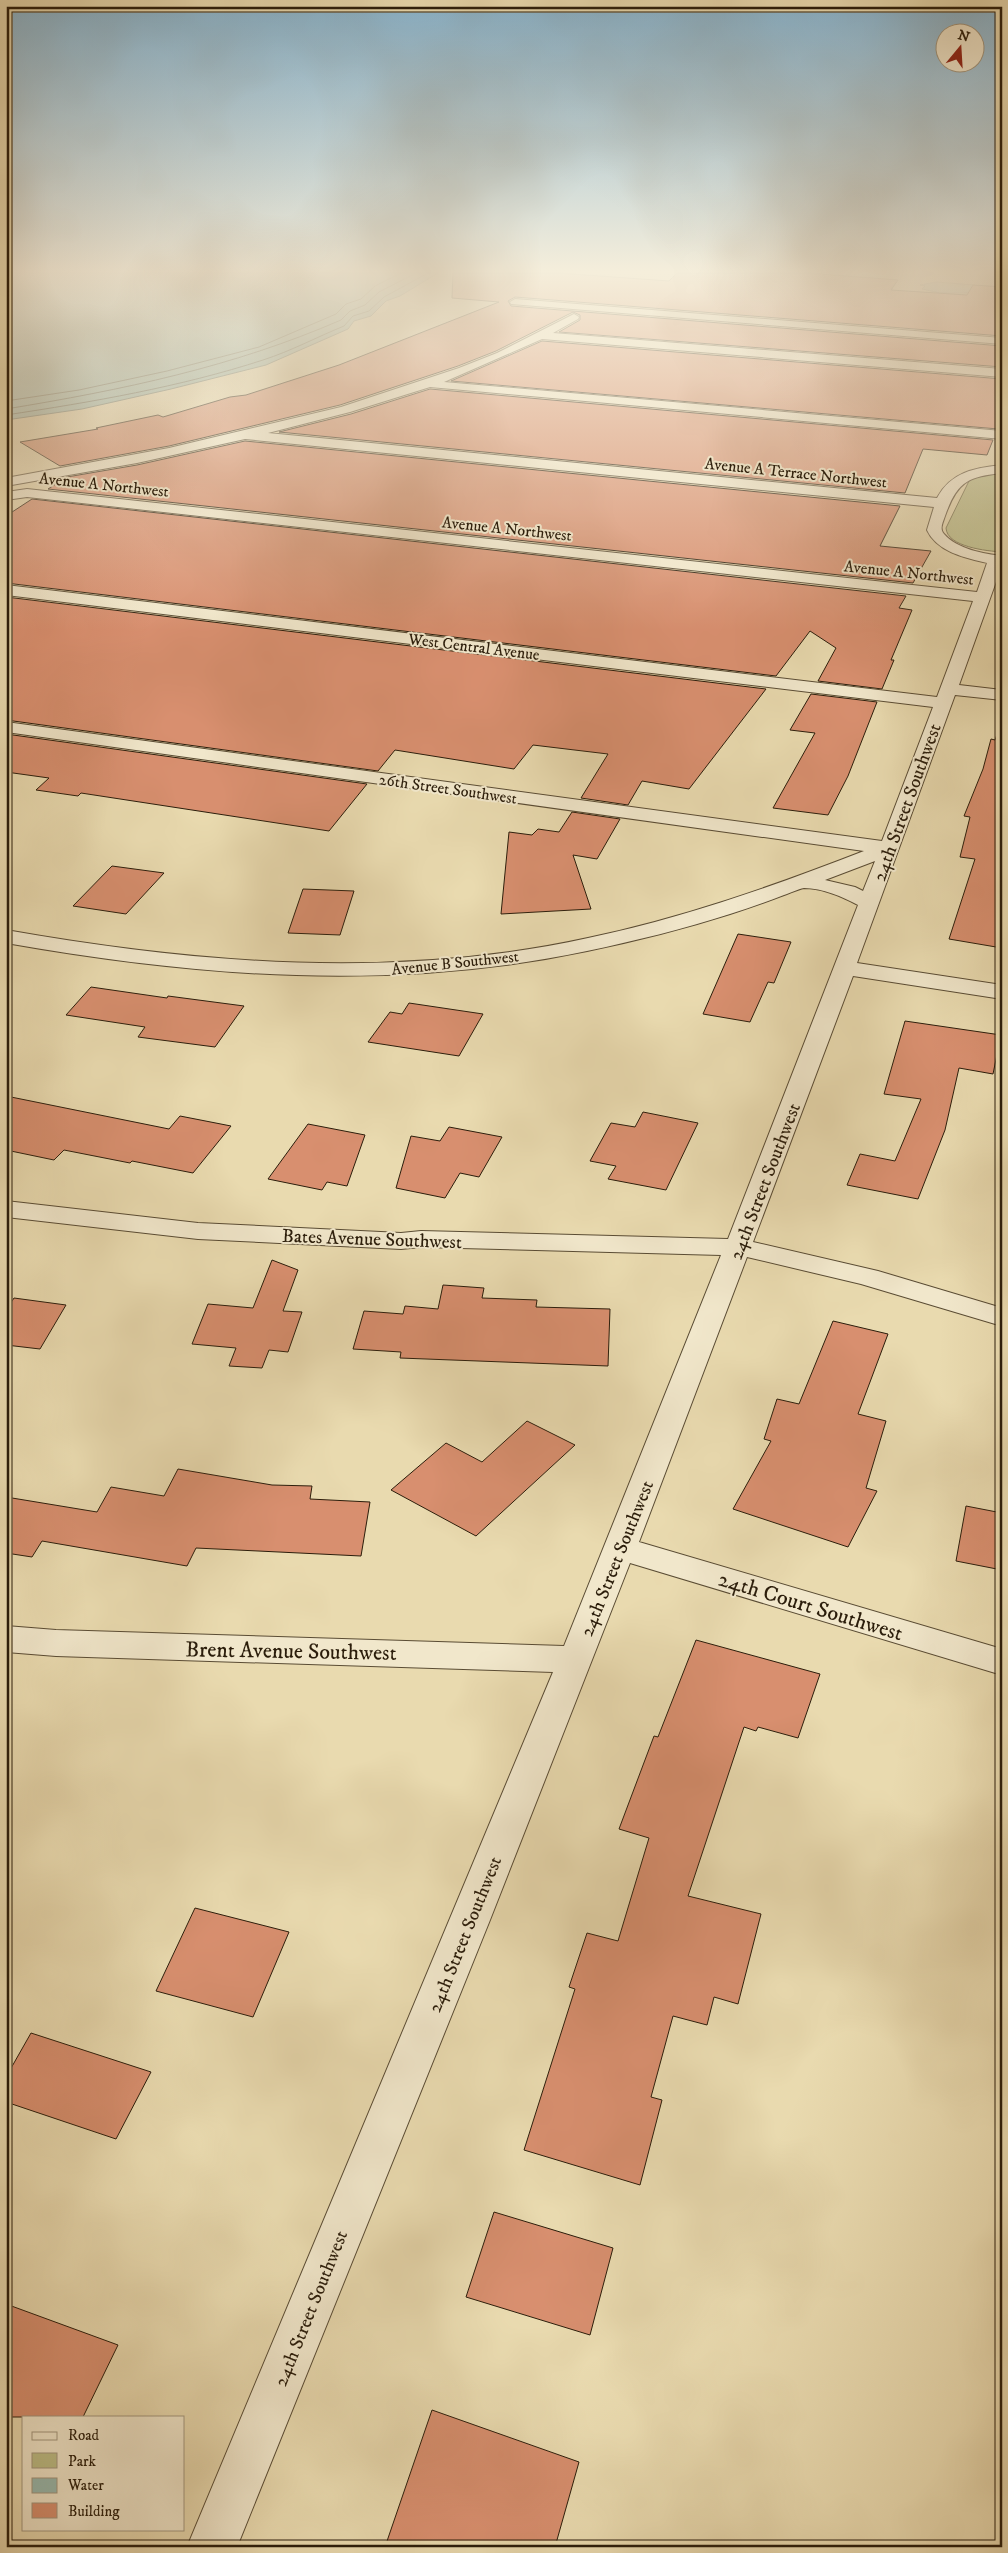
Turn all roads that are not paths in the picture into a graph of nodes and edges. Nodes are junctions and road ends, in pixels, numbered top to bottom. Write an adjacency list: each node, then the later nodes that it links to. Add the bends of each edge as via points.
1 (403, 392): 3 (street)
2 (520, 392): 4 (street)
3 (244, 435): 6 (street); 9 (street, Avenue A Terrace Northwest)
4 (1002, 435)
5 (1002, 469): 9 (street, via 959,478)
6 (12, 481): 7 (street, via 25,487)
7 (27, 494): 8 (street); 12 (street, Avenue A Northwest)
8 (6, 496)
9 (941, 503): 10 (street, via 935,533 968,553)
10 (999, 561): 12 (street, 24th Street Southwest)
11 (6, 590): 14 (street, West Central Avenue)
12 (983, 597): 14 (street, 24th Street Southwest)
13 (1002, 695): 14 (street, West Central Avenue)
14 (946, 696): 16 (street, 24th Street Southwest)
15 (6, 727): 16 (street, 26th Street Southwest)
16 (890, 848): 17 (street, Avenue B Southwest); 18 (street, 24th Street Southwest)
17 (802, 882): 18 (street, via 848,891); 19 (street, Avenue B Southwest, via 664,926 563,949 509,958 393,969 311,971 207,966 85,951)
18 (870, 902): 20 (street, 24th Street Southwest)
19 (6, 936)
20 (845, 968): 21 (street); 23 (street, 24th Street Southwest)
21 (1002, 992)
22 (6, 1209): 23 (street, Bates Avenue Southwest, via 261,1235)
23 (738, 1248): 24 (street, via 868,1277); 25 (street, 24th Street Southwest)
24 (1002, 1317)
25 (620, 1548): 27 (street, 24th Street Southwest); 28 (street, 24th Court Southwest)
26 (6, 1639): 27 (street, Brent Avenue Southwest, via 66,1644)
27 (575, 1660): 29 (street, 24th Street Southwest)
28 (1002, 1662)
29 (212, 2547)

